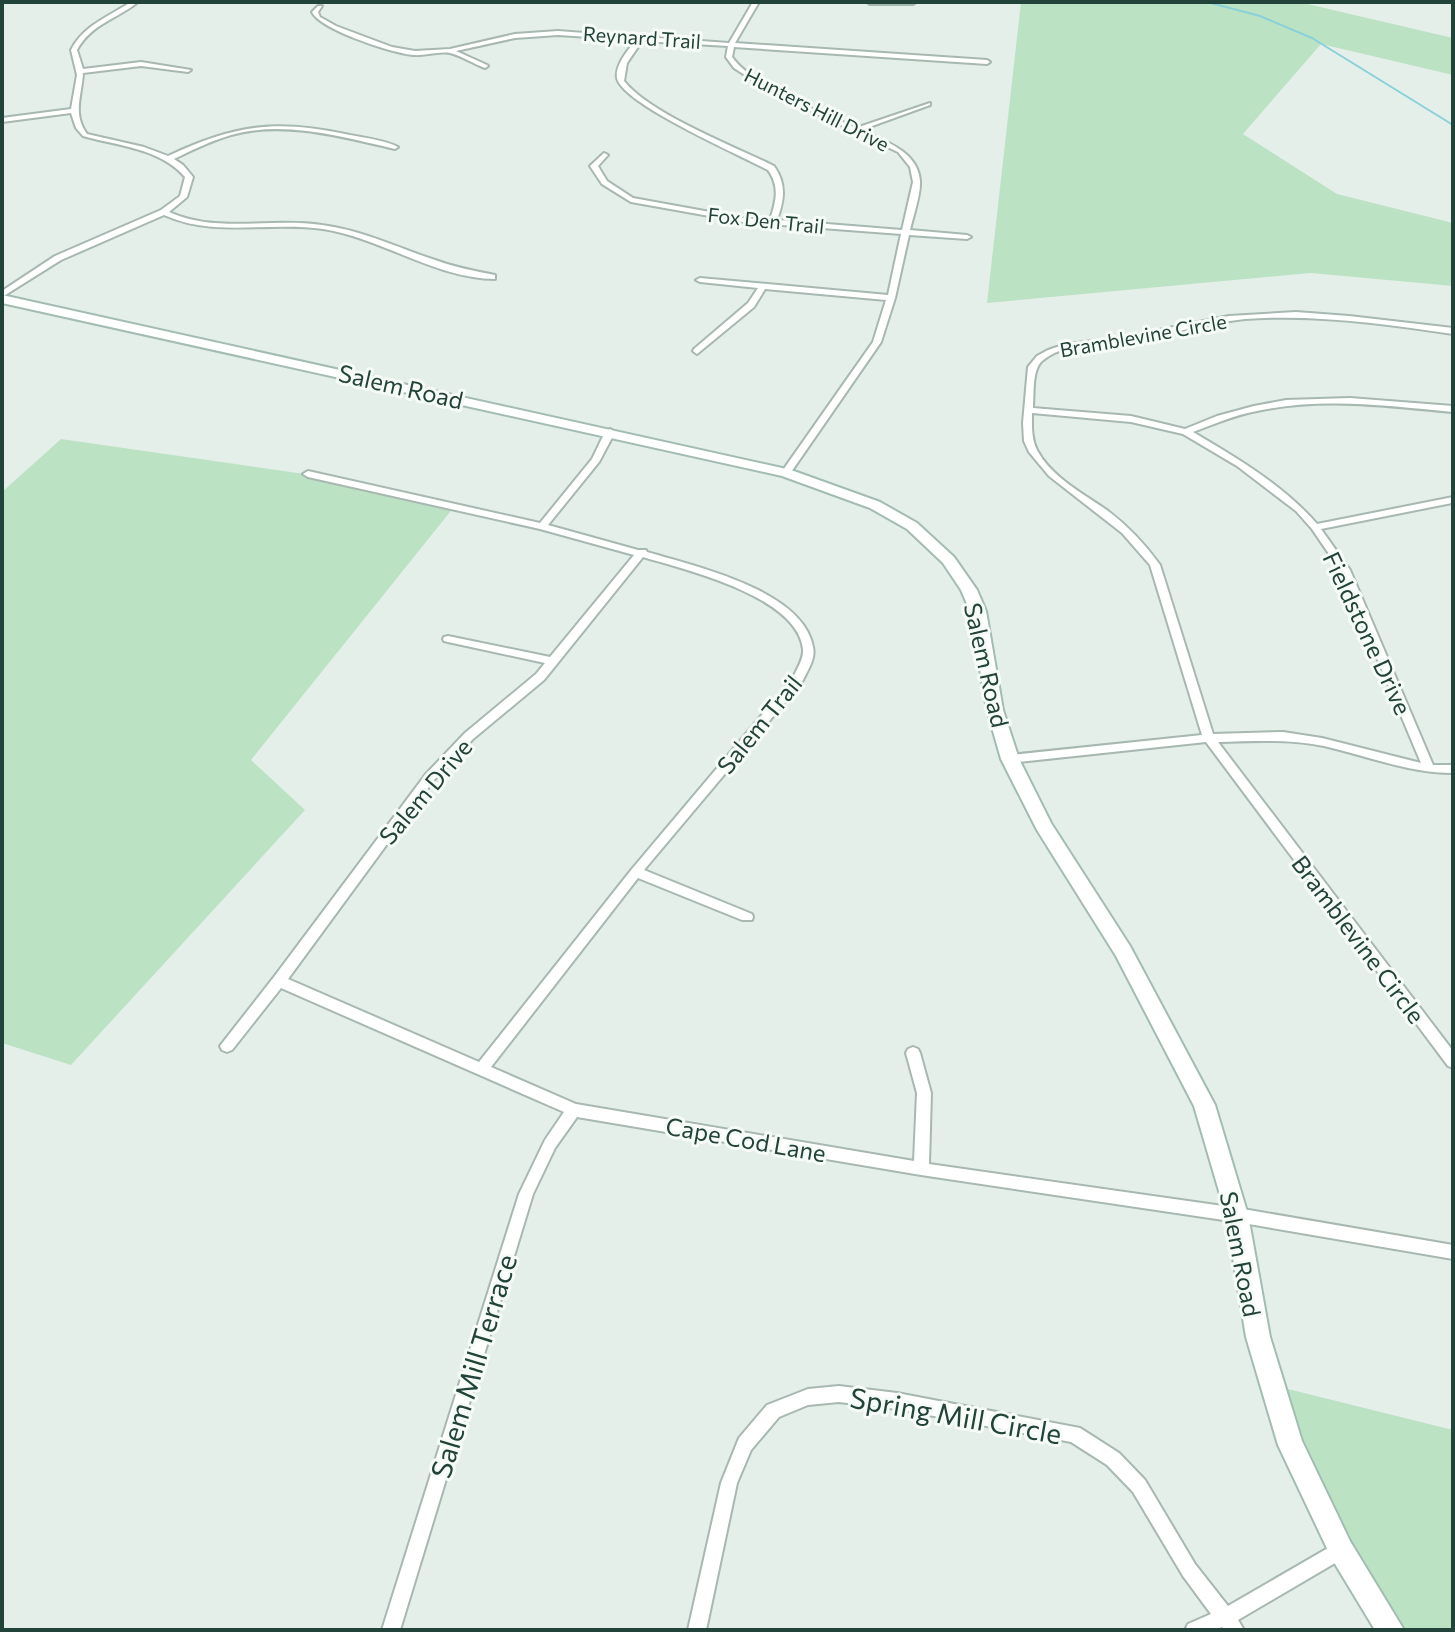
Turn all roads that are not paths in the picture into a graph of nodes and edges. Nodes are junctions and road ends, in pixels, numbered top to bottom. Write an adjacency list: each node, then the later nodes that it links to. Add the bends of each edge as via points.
1 (135, 2): 14 (street, via 79,38 74,50)
2 (756, 2): 9 (street, Hunters Hill Drive)
3 (870, 2): 4 (street)
4 (913, 2)
5 (320, 7): 10 (street, Reynard Trail, via 315,12 318,18 391,49)
6 (494, 27): 8 (street)
7 (641, 37): 8 (street, Reynard Trail, via 558,33); 9 (street, Reynard Trail); 23 (street, via 622,68 625,88 645,104 771,168 782,191)
8 (505, 38): 10 (street, Reynard Trail)
9 (733, 43): 11 (street, Reynard Trail); 18 (street, Hunters Hill Drive, via 729,60 740,72)
10 (450, 51): 12 (street)
11 (987, 62)
12 (485, 66)
13 (188, 70): 14 (street, via 153,64)
14 (80, 71): 16 (street)
15 (928, 104): 18 (street)
16 (73, 111): 17 (street); 21 (street, via 85,135)
17 (2, 120)
18 (858, 129): 24 (street, Hunters Hill Drive, via 900,151 913,167 917,182)
19 (395, 147): 21 (street, via 306,127 269,126 207,138)
20 (604, 155): 23 (street, Fox Den Trail, via 594,166 596,172 631,200)
21 (170, 158): 22 (street, via 189,177 183,197)
22 (164, 212): 26 (street, via 217,225 339,229); 29 (street, via 58,258)
23 (773, 222): 24 (street, Fox Den Trail)
24 (906, 234): 25 (street, Fox Den Trail); 30 (street, Hunters Hill Drive)
25 (967, 237)
26 (492, 277)
27 (700, 280): 28 (street)
28 (763, 286): 30 (street); 32 (street, via 751,305)
29 (2, 297): 35 (street, Salem Road)
30 (891, 298): 37 (street, Hunters Hill Drive, via 877,342)
31 (1453, 331): 34 (street, Bramblevine Circle, via 1269,315 1065,347 1044,355 1032,367)
32 (697, 351)
33 (1453, 409): 36 (street, via 1310,399 1219,416)
34 (1030, 410): 36 (street, Fieldstone Drive, via 1131,419); 45 (street, Bramblevine Circle, via 1029,443 1039,460 1116,522 1155,565)
35 (610, 432): 37 (street, Salem Road); 40 (street, via 596,460)
36 (1186, 432): 41 (street, Fieldstone Drive, via 1281,494)
37 (786, 473): 46 (street, Salem Road, via 889,512 949,560 978,611 995,710)
38 (308, 474): 40 (street, Salem Trail)
39 (1452, 500): 41 (street)
40 (542, 526): 42 (street, Salem Trail)
41 (1315, 527): 47 (street, Fieldstone Drive, via 1345,570)
42 (642, 552): 44 (street, Salem Drive); 49 (street, Salem Trail, via 713,574 779,605 805,634 808,657 798,679)
43 (448, 639): 44 (street)
44 (552, 661): 51 (street, Salem Drive, via 430,777)
45 (1209, 738): 46 (street); 47 (street, via 1283,736); 53 (street, Bramblevine Circle)
46 (1010, 759): 59 (street, Salem Road, via 1043,825 1123,951 1204,1105)
47 (1429, 769): 48 (street)
48 (1453, 769)
49 (636, 872): 50 (street); 56 (street, Salem Trail)
50 (747, 917)
51 (279, 981): 52 (street, Salem Drive); 56 (street, Cape Cod Lane)
52 (227, 1046)
53 (1447, 1048): 55 (street, Bramblevine Circle)
54 (913, 1053): 58 (street, via 924,1093)
55 (1453, 1062)
56 (481, 1070): 57 (street, Cape Cod Lane)
57 (574, 1110): 58 (street, Cape Cod Lane); 63 (street, Salem Mill Terrace, via 526,1194)
58 (921, 1169): 59 (street, Cape Cod Lane)
59 (1237, 1215): 60 (street, Cape Cod Lane); 61 (street, Salem Road, via 1258,1337 1291,1445)
60 (1453, 1252)
61 (1341, 1550): 62 (street); 66 (street, Salem Road)
62 (1231, 1623): 64 (street, Spring Mill Circle, via 1189,1570 1139,1486 1113,1459 1074,1434 839,1394 808,1397 773,1411 745,1444 729,1483); 65 (street)
63 (391, 1630)
64 (697, 1630)
65 (1194, 1630)
66 (1390, 1630)

